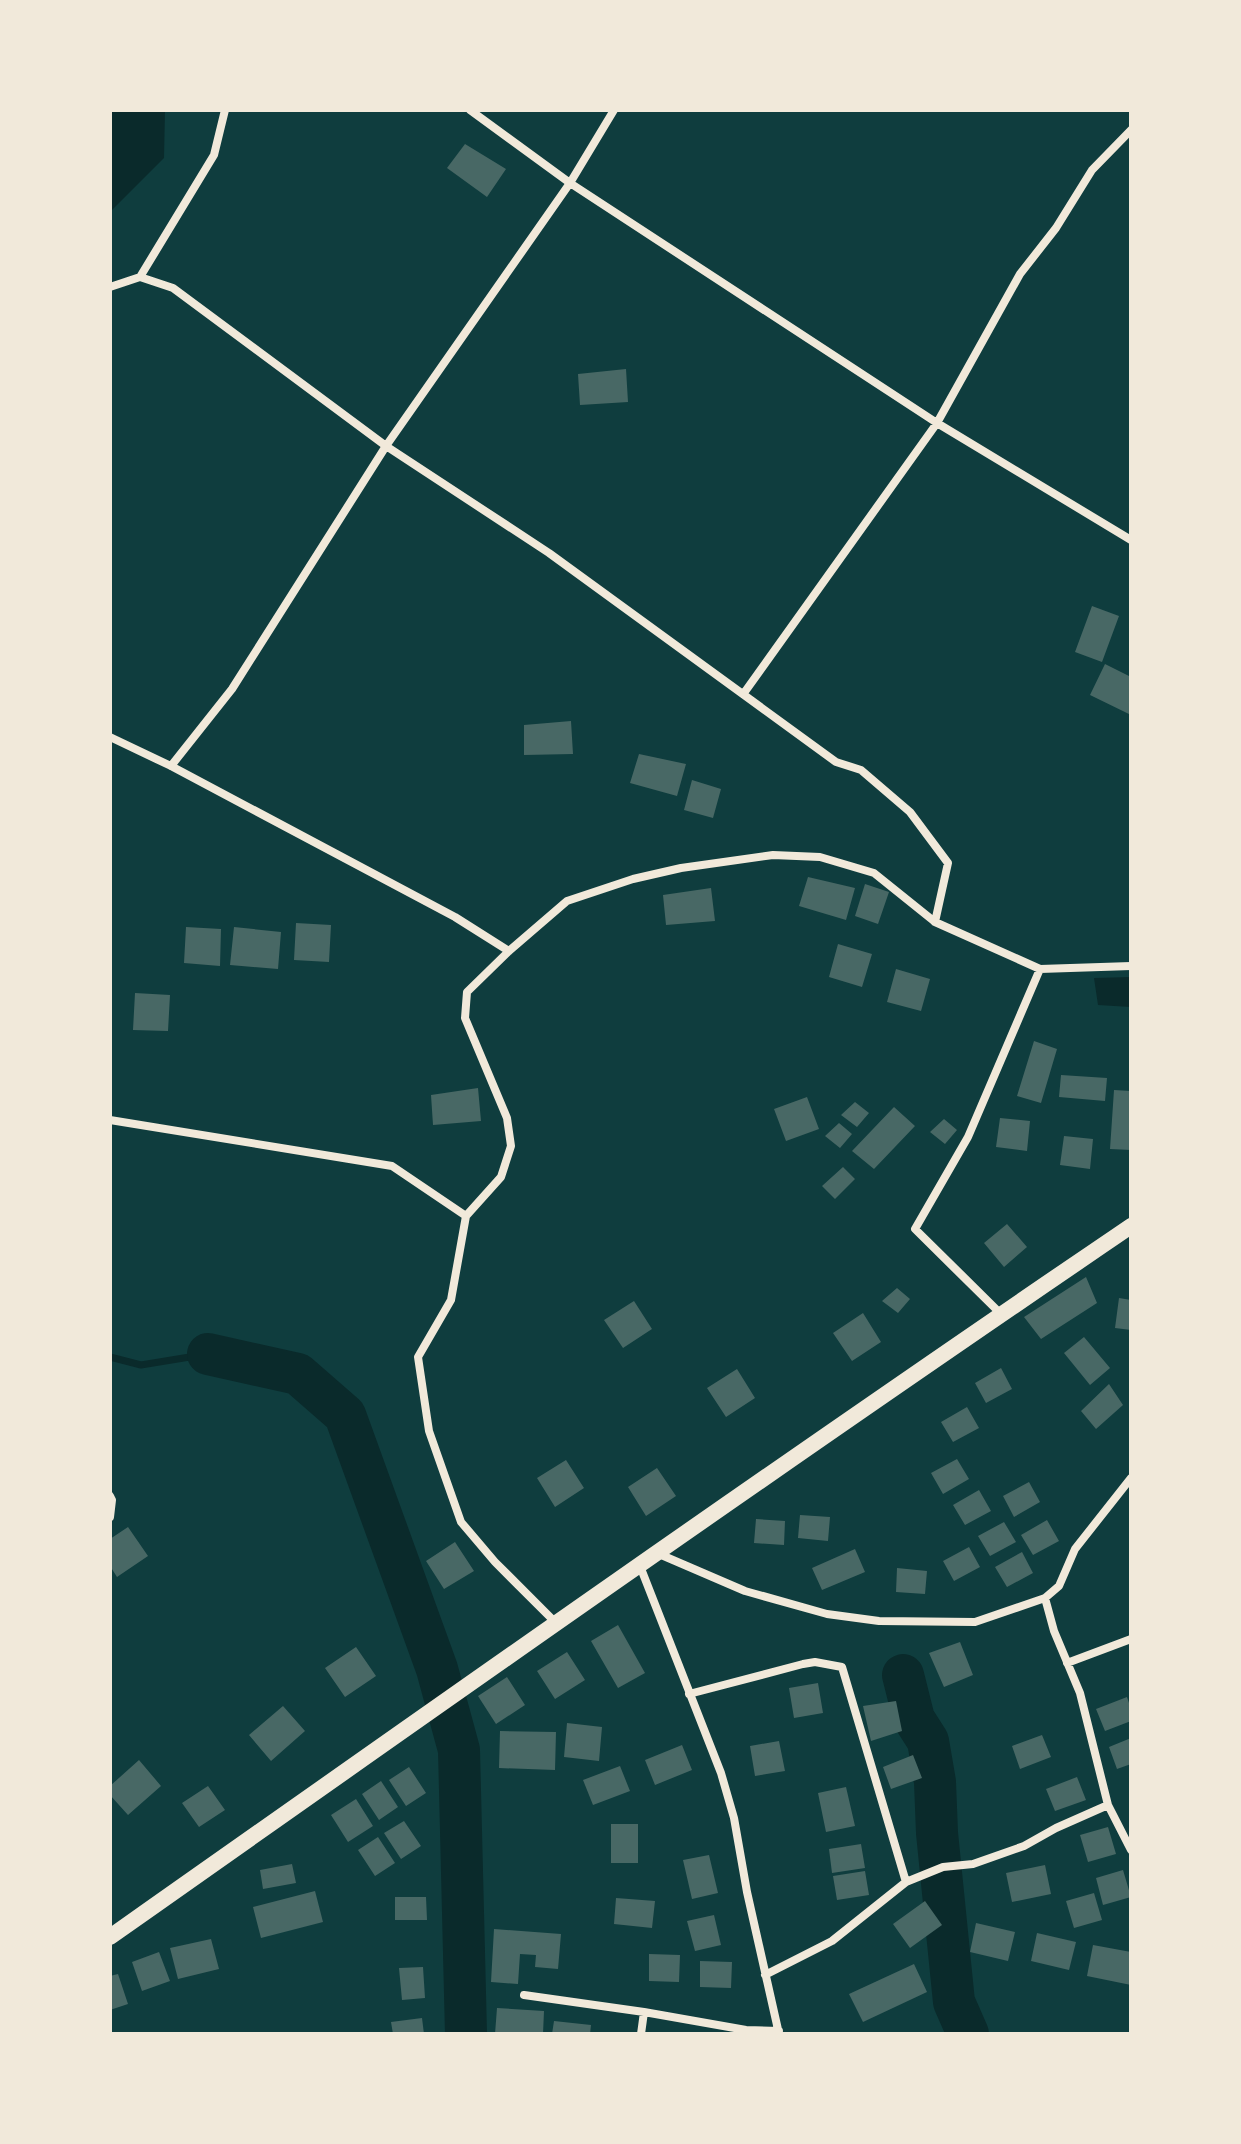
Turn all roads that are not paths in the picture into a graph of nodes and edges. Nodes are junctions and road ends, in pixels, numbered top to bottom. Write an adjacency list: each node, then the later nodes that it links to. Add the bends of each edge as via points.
1 (225, 110): 6 (street, via 214,155)
2 (470, 110): 5 (street)
3 (614, 110): 5 (street)
4 (1131, 130): 8 (street, via 1092,170 1020,274)
5 (570, 183): 8 (street); 9 (street)
6 (140, 277): 7 (street); 9 (street, via 173,288)
7 (110, 287)
8 (937, 423): 10 (street); 11 (street)
9 (386, 446): 11 (street, via 549,553); 13 (street, via 232,689)
10 (1131, 540)
11 (744, 693): 14 (street, via 836,762 861,770 910,812 948,863)
12 (110, 737): 13 (street)
13 (171, 766): 15 (street)
14 (935, 922): 15 (street, via 874,873 820,857 773,855 681,868 567,901); 17 (street)
15 (509, 951): 19 (street, via 467,992 465,1018 507,1118 511,1146 501,1177)
16 (1131, 966): 17 (street)
17 (1040, 969): 21 (street, via 968,1137 915,1229)
18 (110, 1120): 19 (street, via 392,1166)
19 (466, 1216): 28 (street, via 451,1300 418,1357 429,1431 461,1522)
20 (1131, 1226): 21 (main road)
21 (1001, 1314): 25 (main road)
22 (1131, 1478): 27 (street, via 1075,1549 1059,1586)
23 (110, 1496): 24 (street)
24 (110, 1517)
25 (659, 1554): 26 (main road); 27 (street, via 745,1591 827,1614 879,1621 975,1622)
26 (640, 1566): 28 (main road); 31 (street)
27 (1045, 1598): 30 (street)
28 (555, 1622): 35 (main road)
29 (1131, 1639): 30 (street)
30 (1067, 1663): 32 (street, via 1080,1693)
31 (689, 1694): 34 (street, via 803,1664 842,1667); 36 (street, via 734,1818)
32 (1108, 1805): 33 (street); 34 (street, via 1024,1846)
33 (1131, 1850)
34 (906, 1882): 36 (street, via 832,1941)
35 (110, 1937)
36 (765, 1975): 39 (street)
37 (524, 1995): 38 (street)
38 (644, 2012): 39 (street); 40 (street)
39 (779, 2032)
40 (641, 2034)

